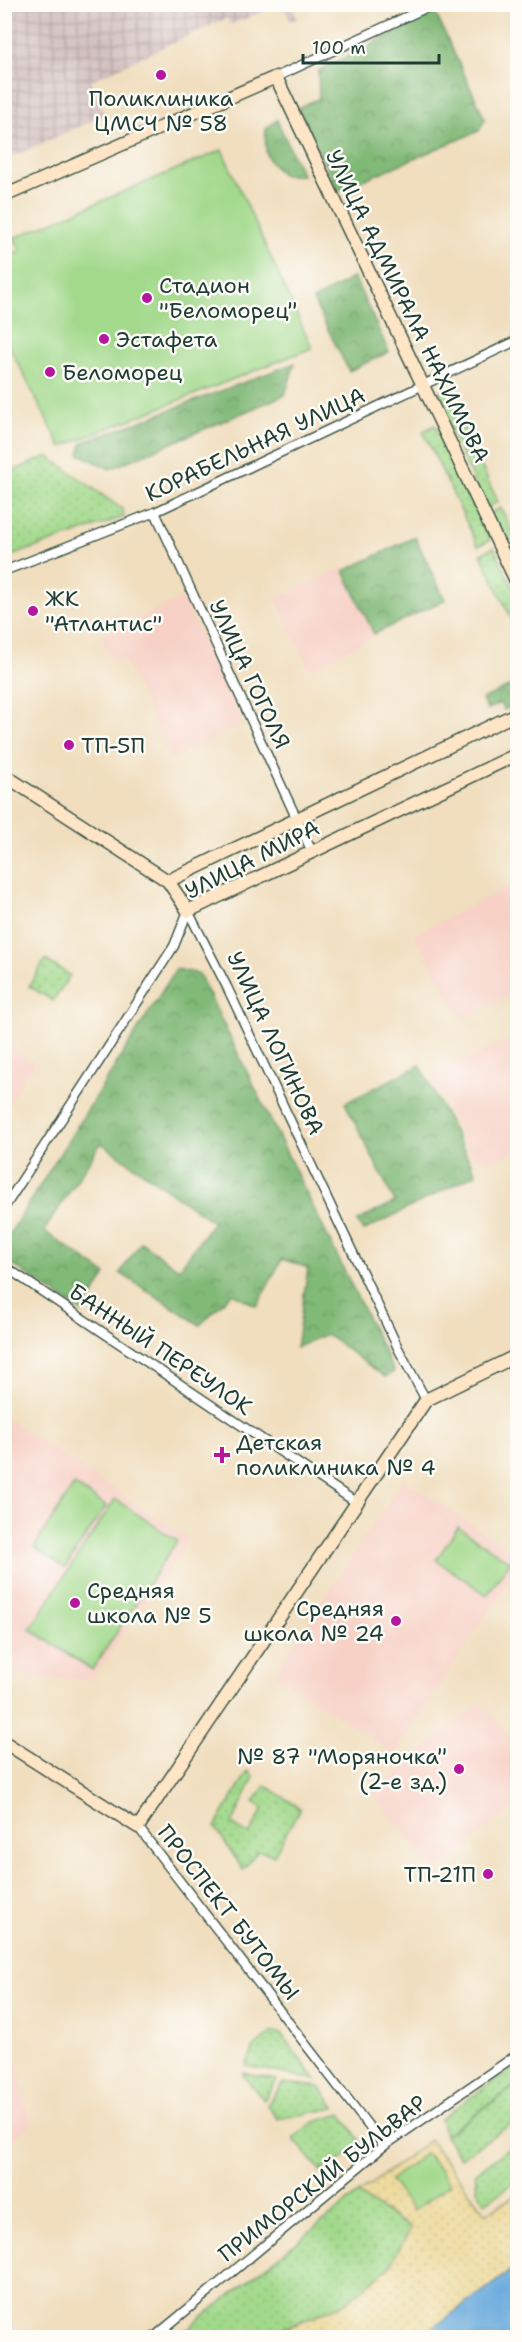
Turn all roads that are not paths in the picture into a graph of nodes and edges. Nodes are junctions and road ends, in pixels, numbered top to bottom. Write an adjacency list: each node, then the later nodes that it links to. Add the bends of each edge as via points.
1 (434, 4): 2 (street)
2 (276, 78): 3 (street); 5 (street, УЛИЦА АДМИРАЛА НАХИМОВА)
3 (4, 196)
4 (518, 340): 5 (street, КОРАБЕЛЬНАЯ УЛИЦА)
5 (424, 385): 6 (street, КОРАБЕЛЬНАЯ УЛИЦА); 8 (street, УЛИЦА АДМИРАЛА НАХИМОВА)
6 (155, 512): 7 (street, КОРАБЕЛЬНАЯ УЛИЦА); 12 (street, УЛИЦА ГОГОЛЯ)
7 (4, 571)
8 (518, 585)
9 (518, 713): 12 (street, УЛИЦА МИРА)
10 (518, 753): 13 (street, УЛИЦА МИРА)
11 (4, 775): 14 (street, УЛИЦА ЛОГИНОВА)
12 (297, 818): 13 (street, УЛИЦА ГОГОЛЯ); 14 (street, УЛИЦА МИРА)
13 (312, 852): 15 (street, УЛИЦА МИРА)
14 (168, 881): 15 (street, УЛИЦА ЛОГИНОВА)
15 (188, 911): 16 (street, УЛИЦА МИРА, via 174,946); 19 (street, УЛИЦА ЛОГИНОВА)
16 (4, 1208)
17 (4, 1266): 20 (street, БАННЫЙ ПЕРЕУЛОК)
18 (518, 1355): 19 (street)
19 (426, 1400): 20 (street)
20 (357, 1503): 22 (street)
21 (4, 1742): 22 (street, ПРОСПЕКТ БУТОМЫ)
22 (138, 1827): 24 (street, ПРОСПЕКТ БУТОМЫ)
23 (518, 2054): 24 (street, ПРИМОРСКИЙ БУЛЬВАР)
24 (384, 2146): 25 (street, ПРИМОРСКИЙ БУЛЬВАР)
25 (153, 2337)

